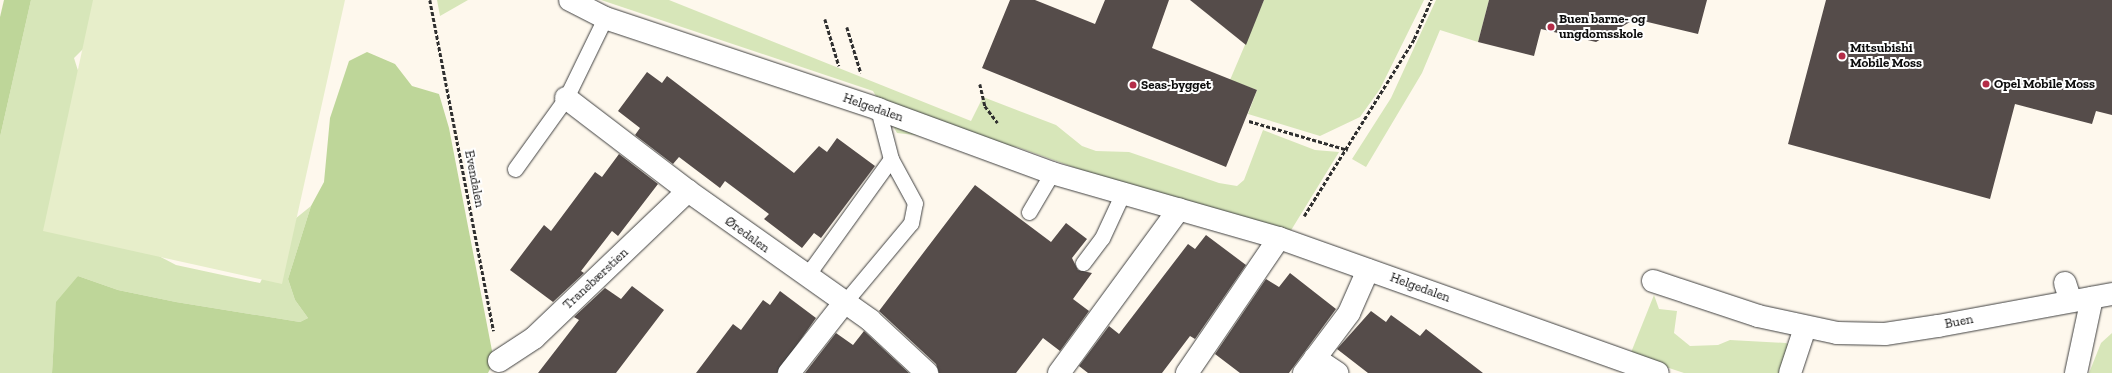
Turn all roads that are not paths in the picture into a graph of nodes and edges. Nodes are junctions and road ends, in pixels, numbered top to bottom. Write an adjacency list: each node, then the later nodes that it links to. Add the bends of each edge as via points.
1 (570, 0): 2 (street, Helgedalen)
2 (605, 18): 3 (lane); 4 (street, Helgedalen)
3 (566, 98): 6 (lane); 8 (street, Øredalen)
4 (875, 108): 5 (lane); 7 (street, Helgedalen)
5 (891, 159): 15 (lane, via 813,267); 18 (lane, via 915,203 911,223)
6 (515, 169)
7 (1052, 173): 9 (street, Helgedalen); 11 (lane)
8 (688, 191): 15 (street, Øredalen); 20 (street, Tranebærstien, via 534,338)
9 (1122, 195): 10 (street, Helgedalen); 13 (lane, via 1102,238)
10 (1179, 209): 12 (street, Helgedalen); 24 (street)
11 (1029, 212)
12 (1283, 239): 14 (street, Helgedalen); 25 (street)
13 (1083, 263)
14 (1368, 270): 21 (street, via 1349,314); 27 (street, Helgedalen)
15 (803, 275): 18 (street, Øredalen)
16 (1652, 281): 19 (street, Buen)
17 (2102, 296): 19 (street, Buen, via 2068,292 1886,334 1837,333); 29 (street)
18 (844, 303): 22 (street); 23 (street, Øredalen, via 870,320)
19 (1805, 328): 28 (street)
20 (499, 361)
21 (1310, 365): 26 (street)
22 (789, 373)
23 (927, 373)
24 (1059, 373)
25 (1187, 373)
26 (1337, 373)
27 (1658, 373)
28 (1790, 373)
29 (2076, 373)

